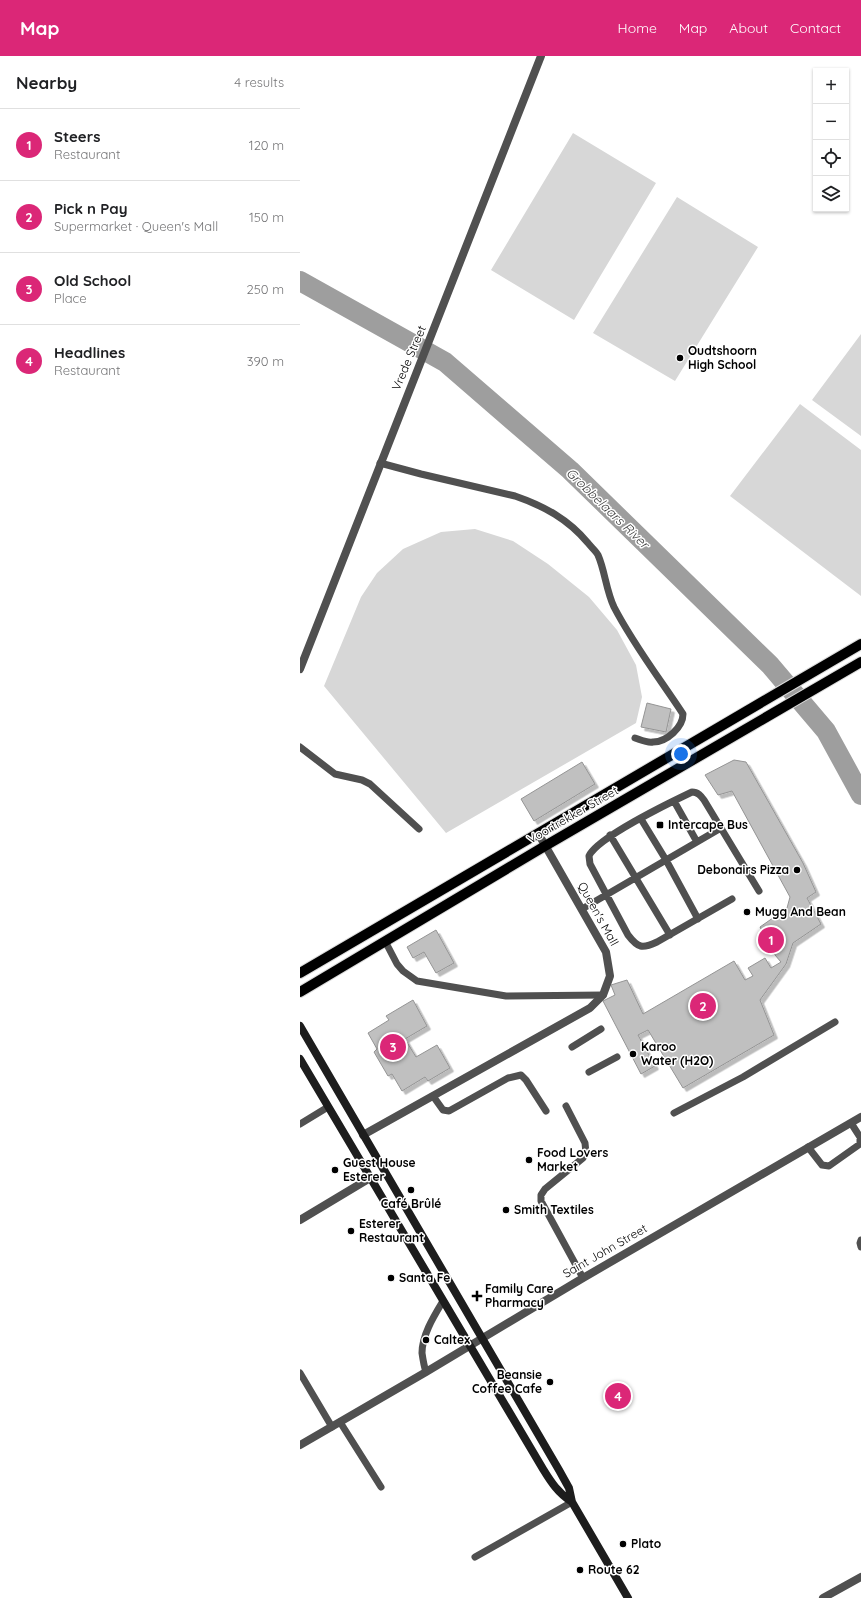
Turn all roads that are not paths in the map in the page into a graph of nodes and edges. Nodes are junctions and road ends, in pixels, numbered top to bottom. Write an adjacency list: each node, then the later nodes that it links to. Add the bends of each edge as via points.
1 (541, 56): 2 (street, Vrede Street)
2 (380, 463): 5 (street, Vrede Street); 6 (lane, via 530,501 564,520 585,539 597,554 614,607 683,714 683,720 670,736 655,742)
3 (861, 644): 12 (main road, Voortrekker Street)
4 (861, 662): 15 (main road, Voortrekker Street)
5 (300, 669)
6 (635, 738)
7 (300, 747): 11 (lane, via 335,774 370,784)
8 (674, 801): 9 (lane); 10 (lane, via 692,792 699,794); 14 (lane)
9 (641, 819): 13 (lane); 16 (lane)
10 (721, 828): 14 (lane); 18 (lane)
11 (419, 829)
12 (538, 833): 15 (street, Queen's Mall); 25 (main road, Voortrekker Street)
13 (610, 835): 17 (lane); 19 (lane, via 594,847 589,856 590,864)
14 (697, 842): 16 (lane)
15 (545, 846): 21 (street, Queen's Mall); 24 (main road, Voortrekker Street)
16 (666, 860): 17 (lane); 22 (lane)
17 (635, 878): 19 (lane); 23 (lane)
18 (759, 891)
19 (606, 895): 21 (lane); 23 (lane, via 635,944 648,947)
20 (732, 899): 22 (lane)
21 (582, 909): 27 (street, Queen's Mall, via 609,962 610,976)
22 (698, 919): 23 (lane)
23 (670, 935)
24 (385, 941): 26 (main road, Voortrekker Street); 27 (lane, via 397,964 417,981 506,996)
25 (300, 973)
26 (300, 992)
27 (603, 995): 35 (street, Queen's Mall, via 590,1008)
28 (835, 1022): 39 (lane, via 743,1077)
29 (300, 1026): 43 (main road)
30 (601, 1028): 31 (lane)
31 (572, 1047)
32 (617, 1057): 34 (lane)
33 (300, 1059): 37 (main road)
34 (589, 1072)
35 (433, 1096): 38 (lane, via 443,1110 449,1111 508,1078 520,1075); 43 (street, Queen's Mall)
36 (566, 1106): 50 (lane, via 585,1143 586,1153 545,1189 541,1194 541,1201)
37 (328, 1107): 42 (lane); 46 (main road)
38 (546, 1111)
39 (674, 1113)
40 (861, 1117): 41 (street, Saint John Street)
41 (851, 1123): 44 (lane); 45 (street, Saint John Street)
42 (300, 1124)
43 (363, 1135): 52 (main road, via 440,1264)
44 (861, 1141): 45 (lane, via 858,1146 825,1167)
45 (808, 1147): 50 (street, Saint John Street)
46 (370, 1178): 47 (street); 51 (main road)
47 (300, 1220)
48 (861, 1240): 49 (lane)
49 (861, 1247)
50 (582, 1278): 52 (street, Saint John Street)
51 (443, 1301): 53 (main road); 54 (lane, via 423,1345)
52 (481, 1339): 53 (street, Saint John Street); 60 (main road, via 569,1488)
53 (469, 1346): 54 (street, Saint John Street); 60 (main road, via 554,1487)
54 (426, 1372): 56 (street, Saint John Street)
55 (300, 1373): 57 (lane)
56 (340, 1422): 57 (street, Saint John Street); 59 (lane)
57 (332, 1426): 58 (street, Saint John Street)
58 (300, 1445)
59 (381, 1487)
60 (572, 1502): 61 (lane); 63 (main road)
61 (475, 1557)
62 (861, 1577): 64 (street)
63 (628, 1598)
64 (823, 1598)

